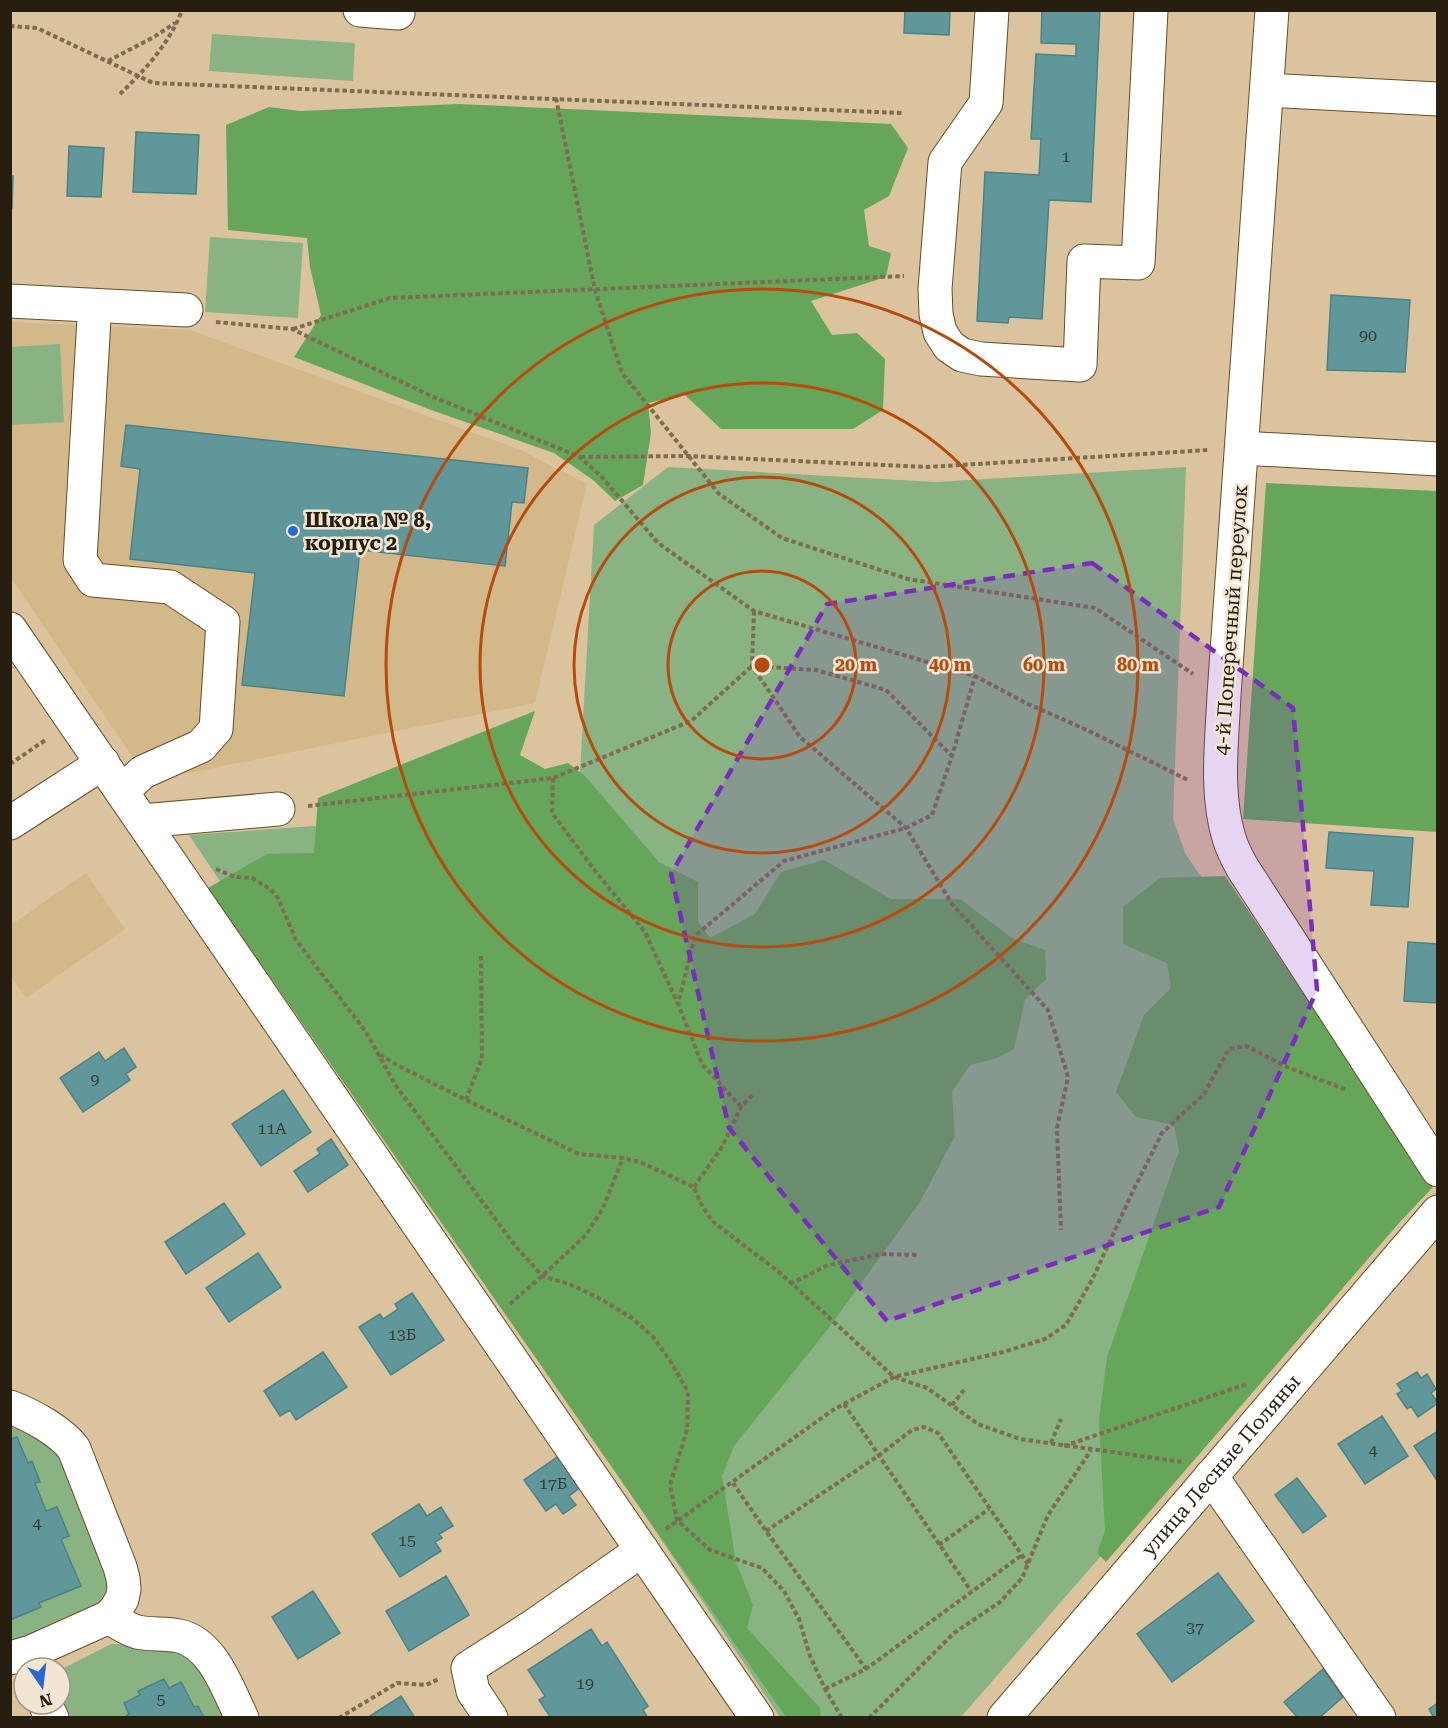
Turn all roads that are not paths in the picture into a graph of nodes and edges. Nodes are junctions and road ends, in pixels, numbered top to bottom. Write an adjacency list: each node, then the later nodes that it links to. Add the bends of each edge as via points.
1 (360, 10): 2 (street)
2 (398, 10)
3 (992, 10): 4 (street, via 986,103 945,162 934,289 940,332 949,346 962,355 1080,365 1084,261 1138,264)
4 (1151, 10)
5 (1272, 10): 6 (street, 4-й Поперечный переулок)
6 (1267, 90): 7 (street); 11 (street, 4-й Поперечный переулок)
7 (1437, 99)
8 (10, 300): 9 (street)
9 (199, 315)
10 (94, 318): 15 (street, via 80,560 93,580 170,587 223,622 216,729 201,746 143,772)
11 (1242, 448): 12 (street); 19 (street, 4-й Поперечный переулок, via 1224,695 1221,787 1229,840 1242,867)
12 (1437, 459)
13 (10, 629): 14 (street)
14 (103, 764): 15 (street); 18 (street)
15 (122, 791): 17 (street)
16 (278, 809): 17 (street)
17 (142, 821): 23 (street)
18 (10, 823)
19 (1437, 1170)
20 (1437, 1212): 22 (street, улица Лесные Поляны)
21 (10, 1407): 24 (street, via 60,1434 74,1449 123,1578 122,1599)
22 (1211, 1476): 29 (street, улица Лесные Поляны); 30 (street)
23 (642, 1550): 27 (street, via 468,1668 473,1691); 28 (street)
24 (109, 1617): 25 (street); 26 (street, via 136,1632 180,1636 200,1645 214,1663)
25 (29, 1656)
26 (242, 1718)
27 (491, 1718)
28 (757, 1718)
29 (1004, 1718)
30 (1379, 1718)

